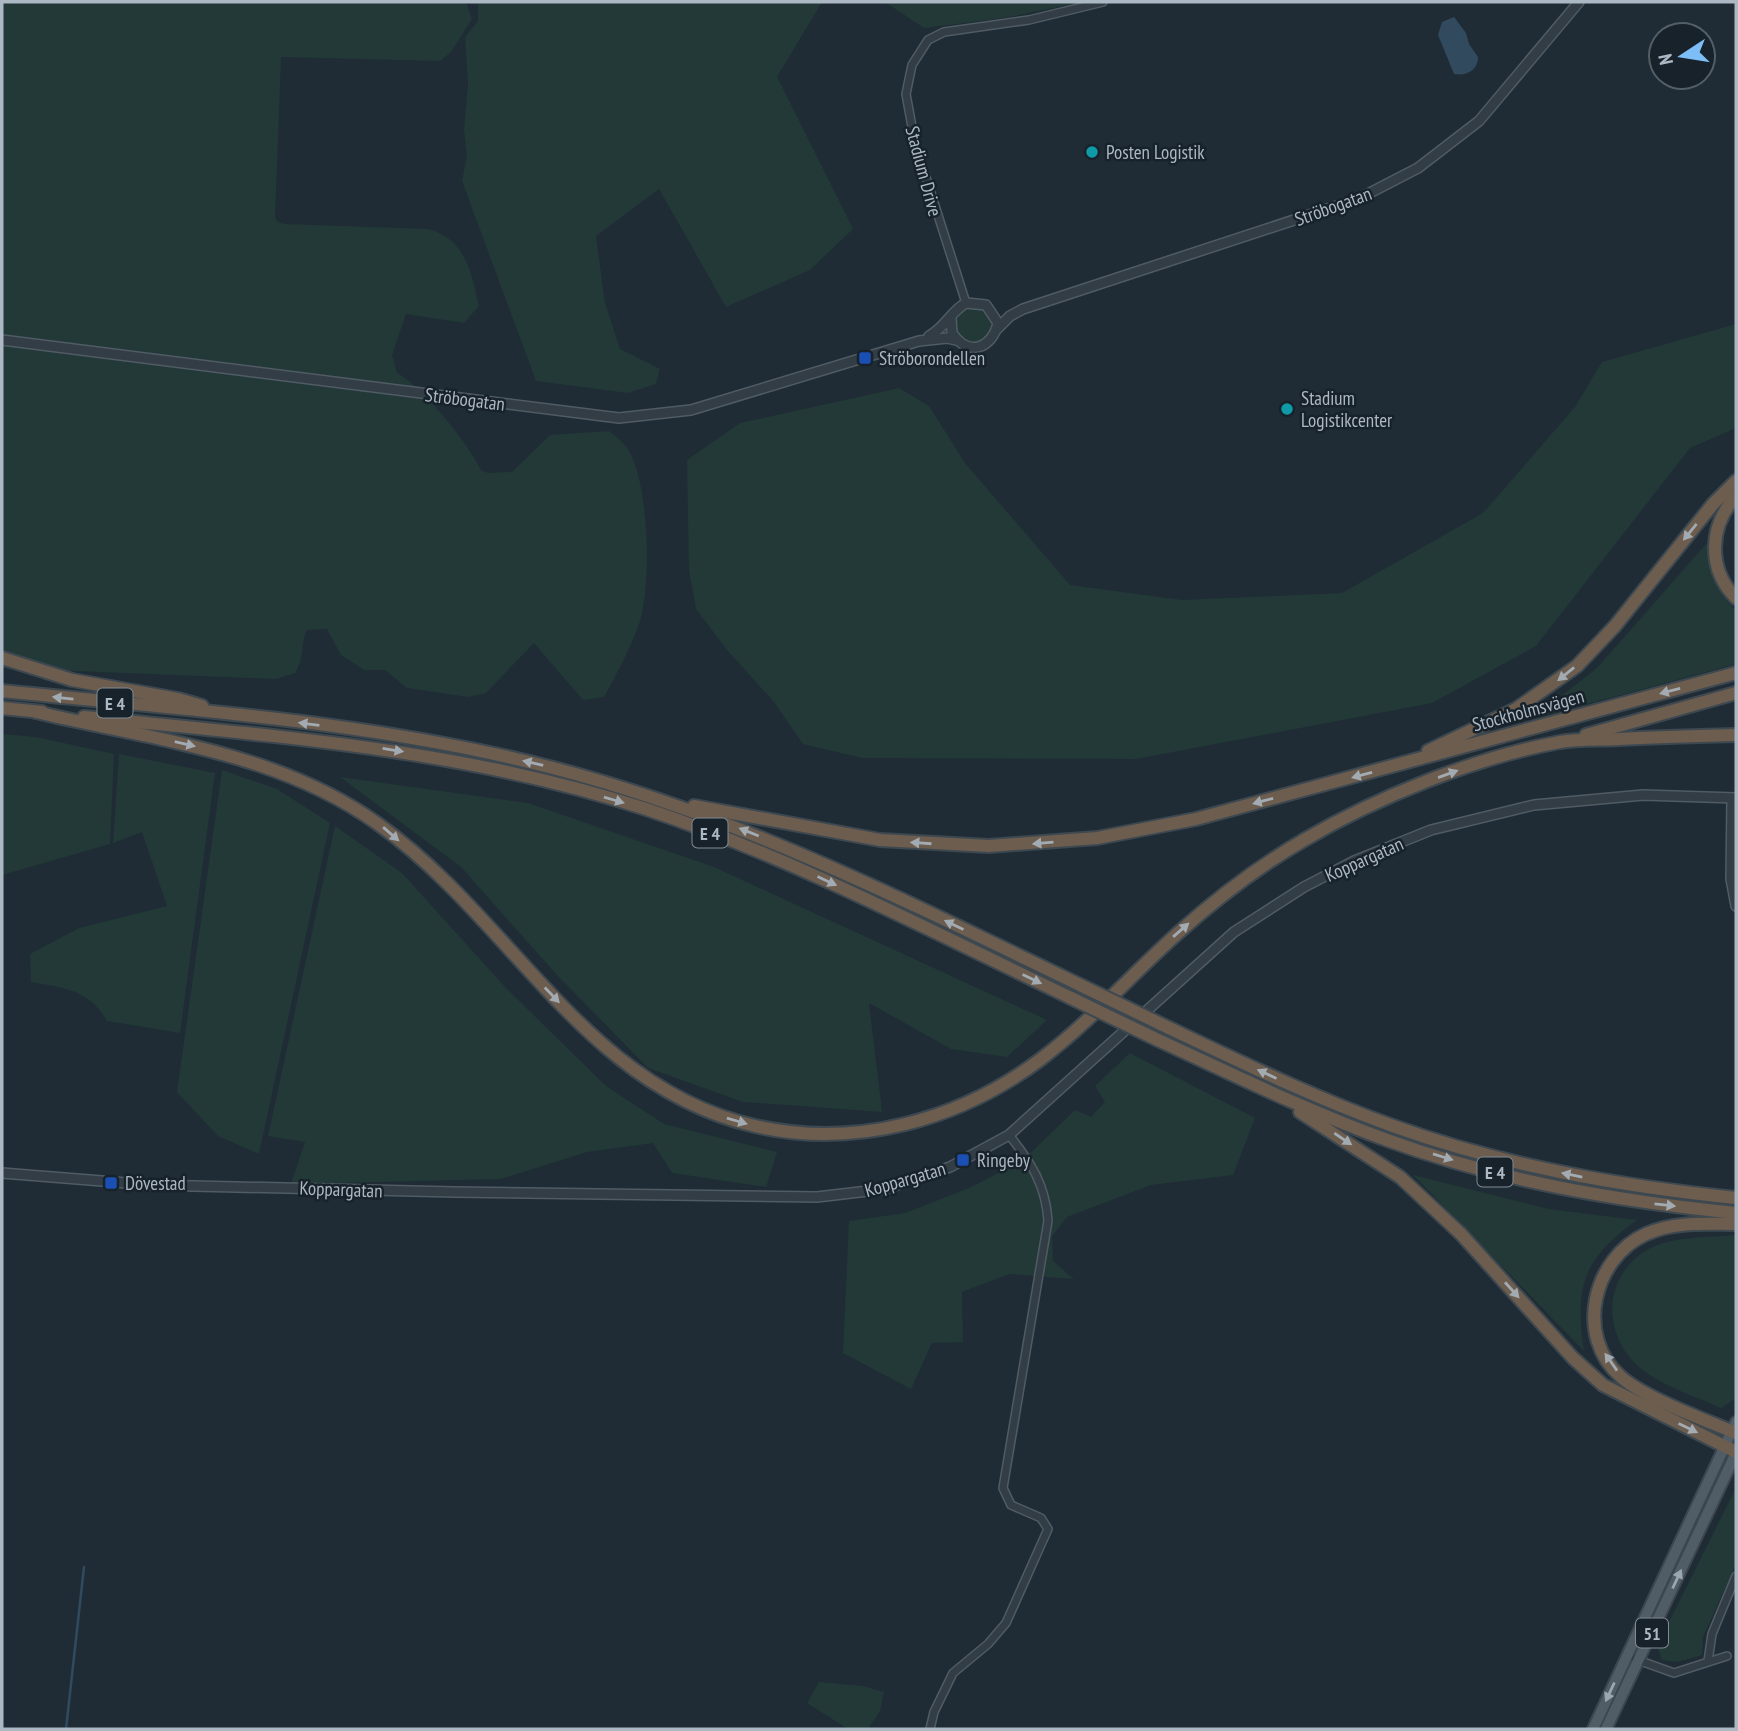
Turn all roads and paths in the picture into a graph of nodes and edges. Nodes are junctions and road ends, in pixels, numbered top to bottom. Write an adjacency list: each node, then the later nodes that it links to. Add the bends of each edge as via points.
1 (1103, 2): 3 (street, Stadium Drive, via 1029,20 956,28 928,40 912,65 906,94 915,143)
2 (1579, 2): 4 (street, Ströbogatan, via 1479,121 1418,168 1358,198)
3 (966, 303): 5 (street); 6 (street)
4 (1023, 309): 5 (street, Ströbogatan); 7 (street, Ströbogatan)
5 (992, 310): 7 (street)
6 (951, 318): 9 (street); 10 (street, Ströbogatan)
7 (997, 329): 9 (street, via 981,347 971,348)
8 (2, 340): 10 (street, Ströbogatan, via 619,418 691,410)
9 (956, 340): 10 (street, Ströbogatan)
10 (919, 341)
11 (1736, 481): 23 (highway, one-way to 23, via 1577,666 1516,709)
12 (1736, 496): 13 (highway, via 1718,524 1714,547 1717,569)
13 (1736, 598)
14 (2, 658): 20 (highway, via 72,680 178,699)
15 (1736, 673): 23 (highway, Stockholmsvägen, one-way to 23)
16 (2, 691): 20 (highway, E 4, one-way to 16)
17 (1736, 693): 22 (highway, Stockholmsvägen)
18 (2, 708): 19 (highway, E 4)
19 (36, 712): 22 (highway, one-way to 22, via 236,756 336,798 379,824 427,865 604,1048 638,1075 716,1115 757,1127 838,1135 925,1120 1004,1085 1045,1056 1223,894 1336,822 1420,784); 27 (highway, E 4, one-way to 27, bridge, via 390,749 558,784 645,809 813,875)
20 (228, 715): 24 (highway, E 4, one-way to 20, via 556,768 487,752)
21 (1736, 735): 22 (highway)
22 (1562, 742)
23 (1395, 766): 24 (highway, Stockholmsvägen, one-way to 24, via 1146,830 989,846 880,840)
24 (645, 797): 30 (highway, E 4, one-way to 24, bridge, via 1652,1189 1491,1157 1341,1107 823,863)
25 (1734, 798): 26 (street, via 1731,879); 28 (street, Koppargatan, via 1643,795 1534,805 1431,830 1354,861 1256,917 1214,948)
26 (1736, 906)
27 (1264, 1090): 31 (highway, E 4, one-way to 31, via 1390,1141 1488,1171 1650,1204); 34 (highway, one-way to 34, via 1400,1177 1461,1234 1603,1385)
28 (1009, 1135): 29 (street, Koppargatan, via 914,1181 817,1197 188,1186); 39 (street, via 1044,1190 1048,1221 1003,1488 1011,1505 1041,1518 1048,1529 1006,1623 953,1673)
29 (2, 1173)
30 (1736, 1198)
31 (1736, 1213)
32 (1736, 1224): 33 (highway, one-way to 32, via 1620,1376 1604,1353 1594,1311 1597,1286 1610,1262 1629,1244 1647,1233 1672,1227)
33 (1735, 1429): 34 (main road, 51)
34 (1733, 1450): 37 (main road, 51)
35 (1736, 1576): 38 (street, via 1712,1634)
36 (1727, 1656): 38 (street)
37 (1633, 1658): 38 (street, via 1674,1673); 40 (main road, 51, one-way to 40); 41 (main road, 51)
38 (1708, 1661)
39 (930, 1729)
40 (1593, 1729)
41 (1606, 1729)

